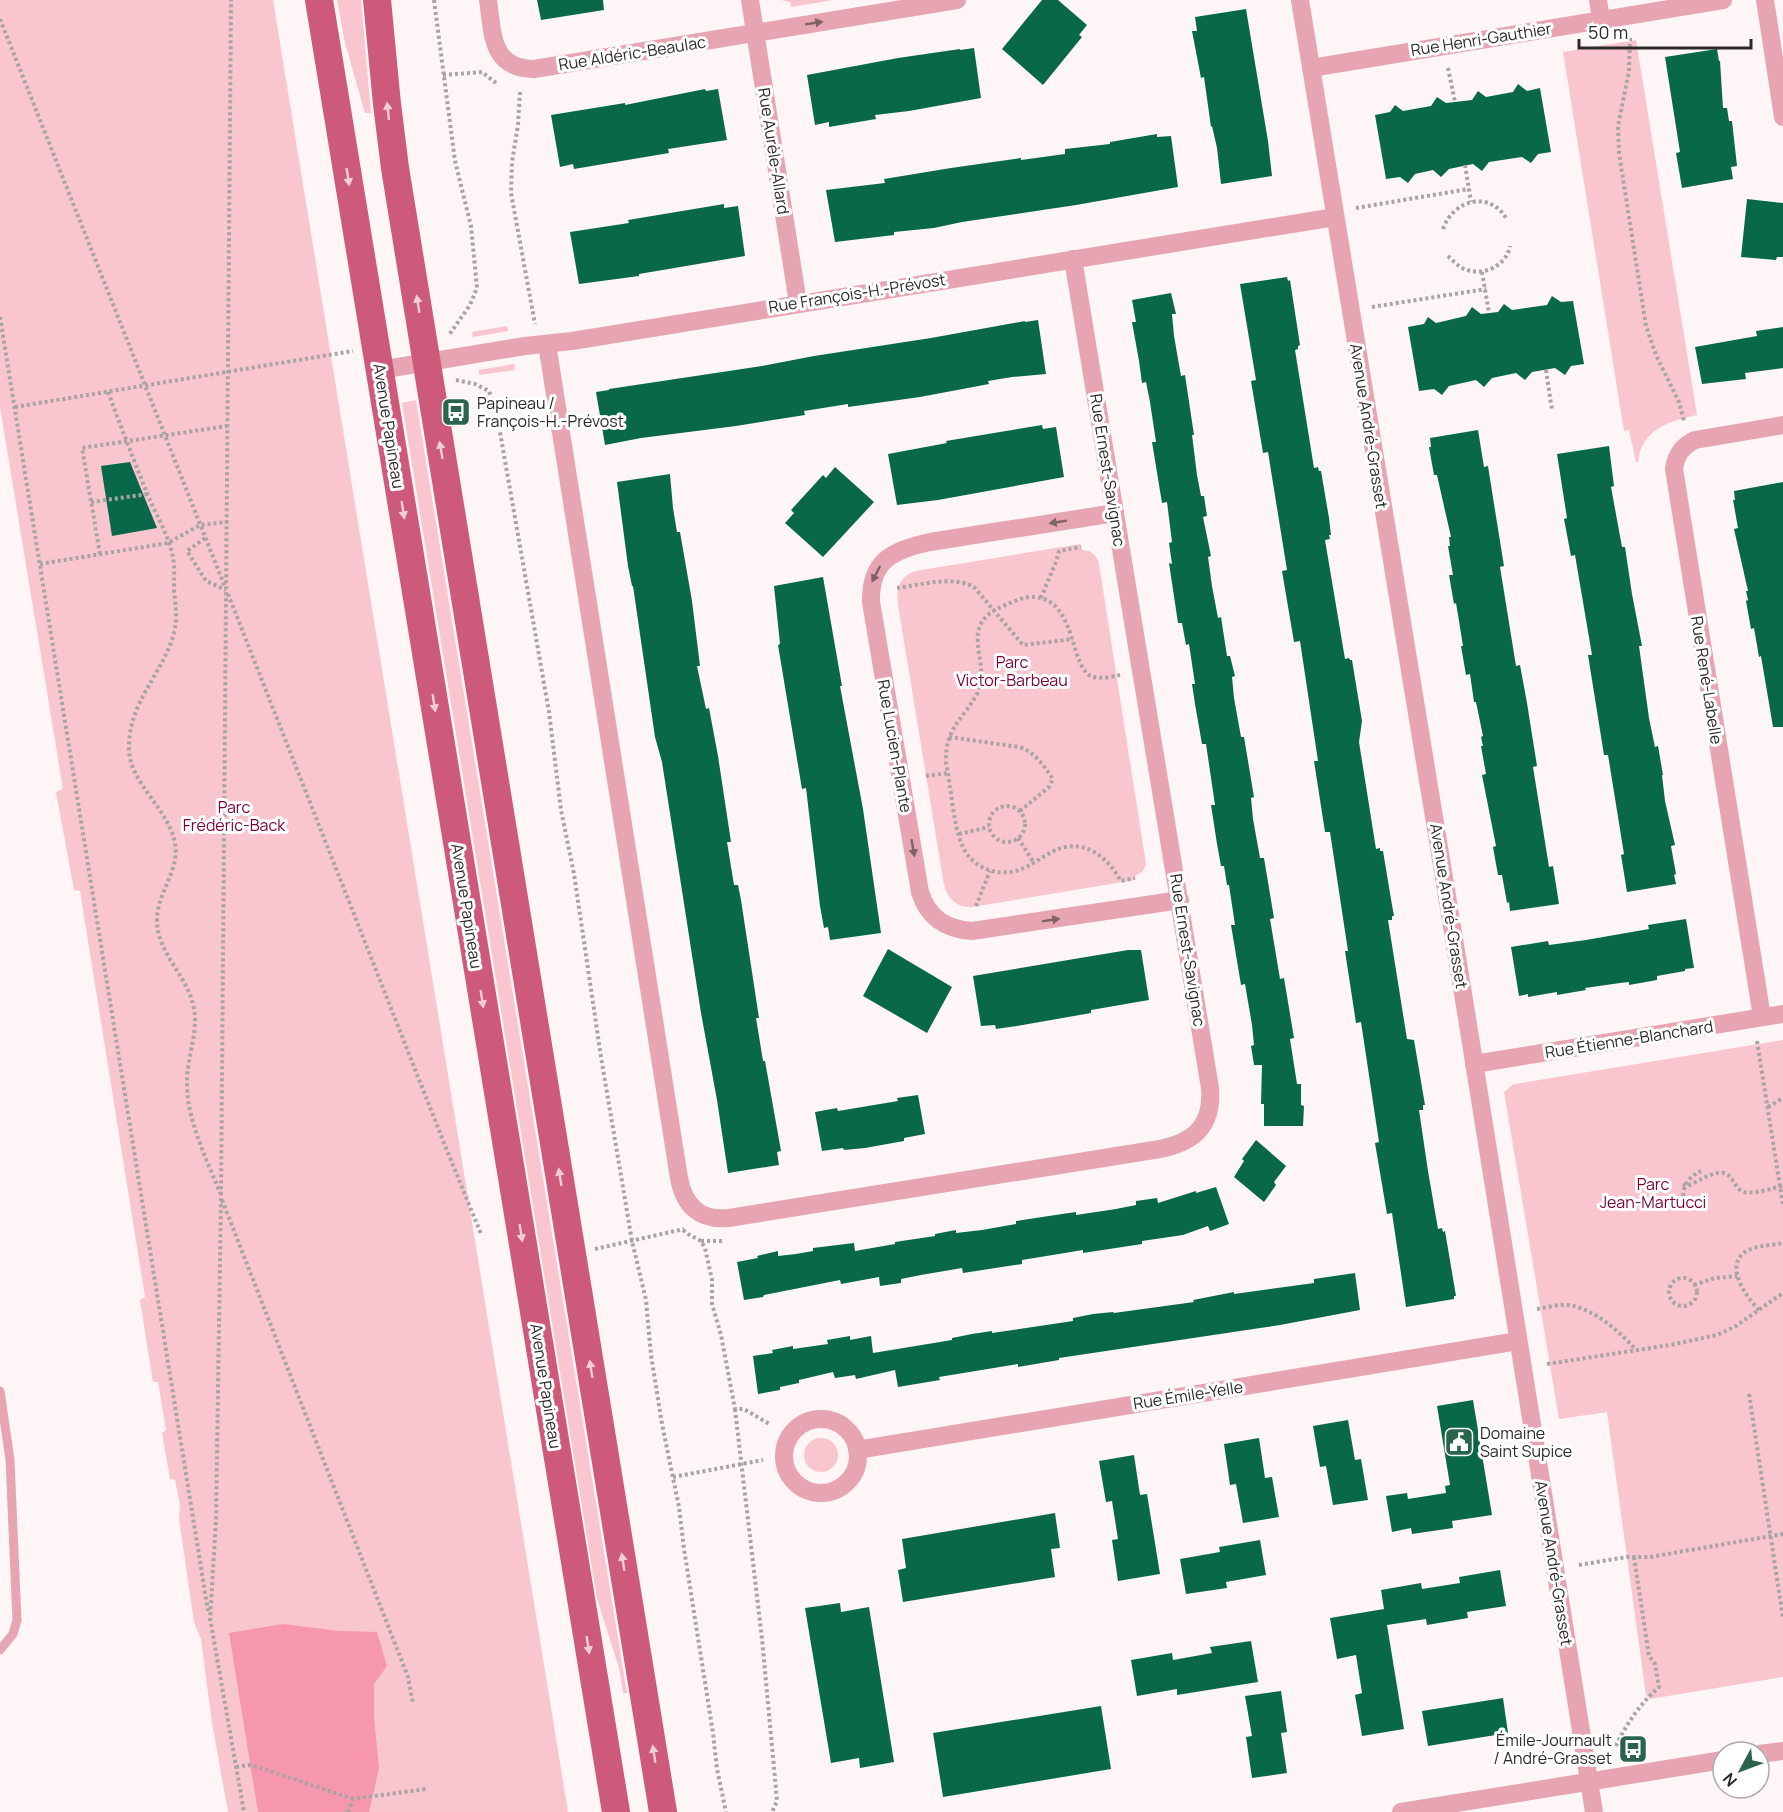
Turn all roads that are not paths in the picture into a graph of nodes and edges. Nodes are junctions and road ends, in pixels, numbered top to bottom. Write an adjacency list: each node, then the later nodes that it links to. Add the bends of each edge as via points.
1 (320, 0): 19 (main road, Avenue Papineau, one-way to 19)
2 (377, 0): 18 (main road, one-way to 2, via 390,134)
3 (488, 0): 11 (street, Rue Aldéric-Beaulac, via 496,49 520,68 542,68)
4 (750, 0): 11 (street, Rue Aurèle-Allard)
5 (957, 0): 11 (street, Rue Aldéric-Beaulac, one-way to 5)
6 (1300, 0): 12 (street, Avenue André-Grasset)
7 (1598, 0): 10 (street)
8 (1723, 0): 10 (street, Rue Henri-Gauthier)
9 (1765, 0): 13 (street)
10 (1601, 19): 12 (street, Rue Henri-Gauthier)
11 (756, 32): 16 (street, Rue Aurèle-Allard)
12 (1311, 68): 14 (street, Avenue André-Grasset)
13 (1783, 117)
14 (1335, 217): 15 (street, Rue François-H.-Prévost); 25 (street, Avenue André-Grasset)
15 (1073, 259): 16 (street, Rue François-H.-Prévost); 21 (street, Rue Ernest-Savignac)
16 (798, 303): 17 (street, Rue François-H.-Prévost)
17 (547, 344): 18 (street, Rue François-H.-Prévost); 22 (street, Rue Ernest-Savignac, via 679,1178 686,1200 696,1211 715,1219 729,1218 1160,1149 1191,1138 1206,1120 1211,1098)
18 (427, 362): 19 (street, Rue François-H.-Prévost); 34 (main road, one-way to 18)
19 (380, 370): 33 (main road, Avenue Papineau, one-way to 33)
20 (1783, 425): 24 (street, Rue René-Labelle, via 1689,442 1680,451 1674,469)
21 (1115, 513): 22 (street, Rue Ernest-Savignac); 22 (street, Rue Lucien-Plante, one-way to 22, via 930,542 893,554 881,564 870,586 876,635 920,892 936,919 950,927 972,931)
22 (1179, 900)
23 (1783, 1014): 24 (street, Rue Étienne-Blanchard)
24 (1762, 1017): 25 (street, Rue Étienne-Blanchard)
25 (1474, 1064): 26 (street, Avenue André-Grasset)
26 (1518, 1341): 28 (street, Rue Émile-Yelle); 31 (street, Avenue André-Grasset)
27 (0, 1391): 29 (lane, via 10,1460 17,1620 13,1634)
28 (857, 1450): 28 (street, via 845,1428 834,1421 816,1419 803,1423 789,1436 784,1447 784,1466 800,1487 825,1493 843,1486 852,1476)
29 (0, 1650)
30 (1711, 1762): 31 (street)
31 (1588, 1782): 32 (street); 35 (street, Avenue André-Grasset)
32 (1411, 1811)
33 (616, 1812)
34 (663, 1812)
35 (1594, 1812)

